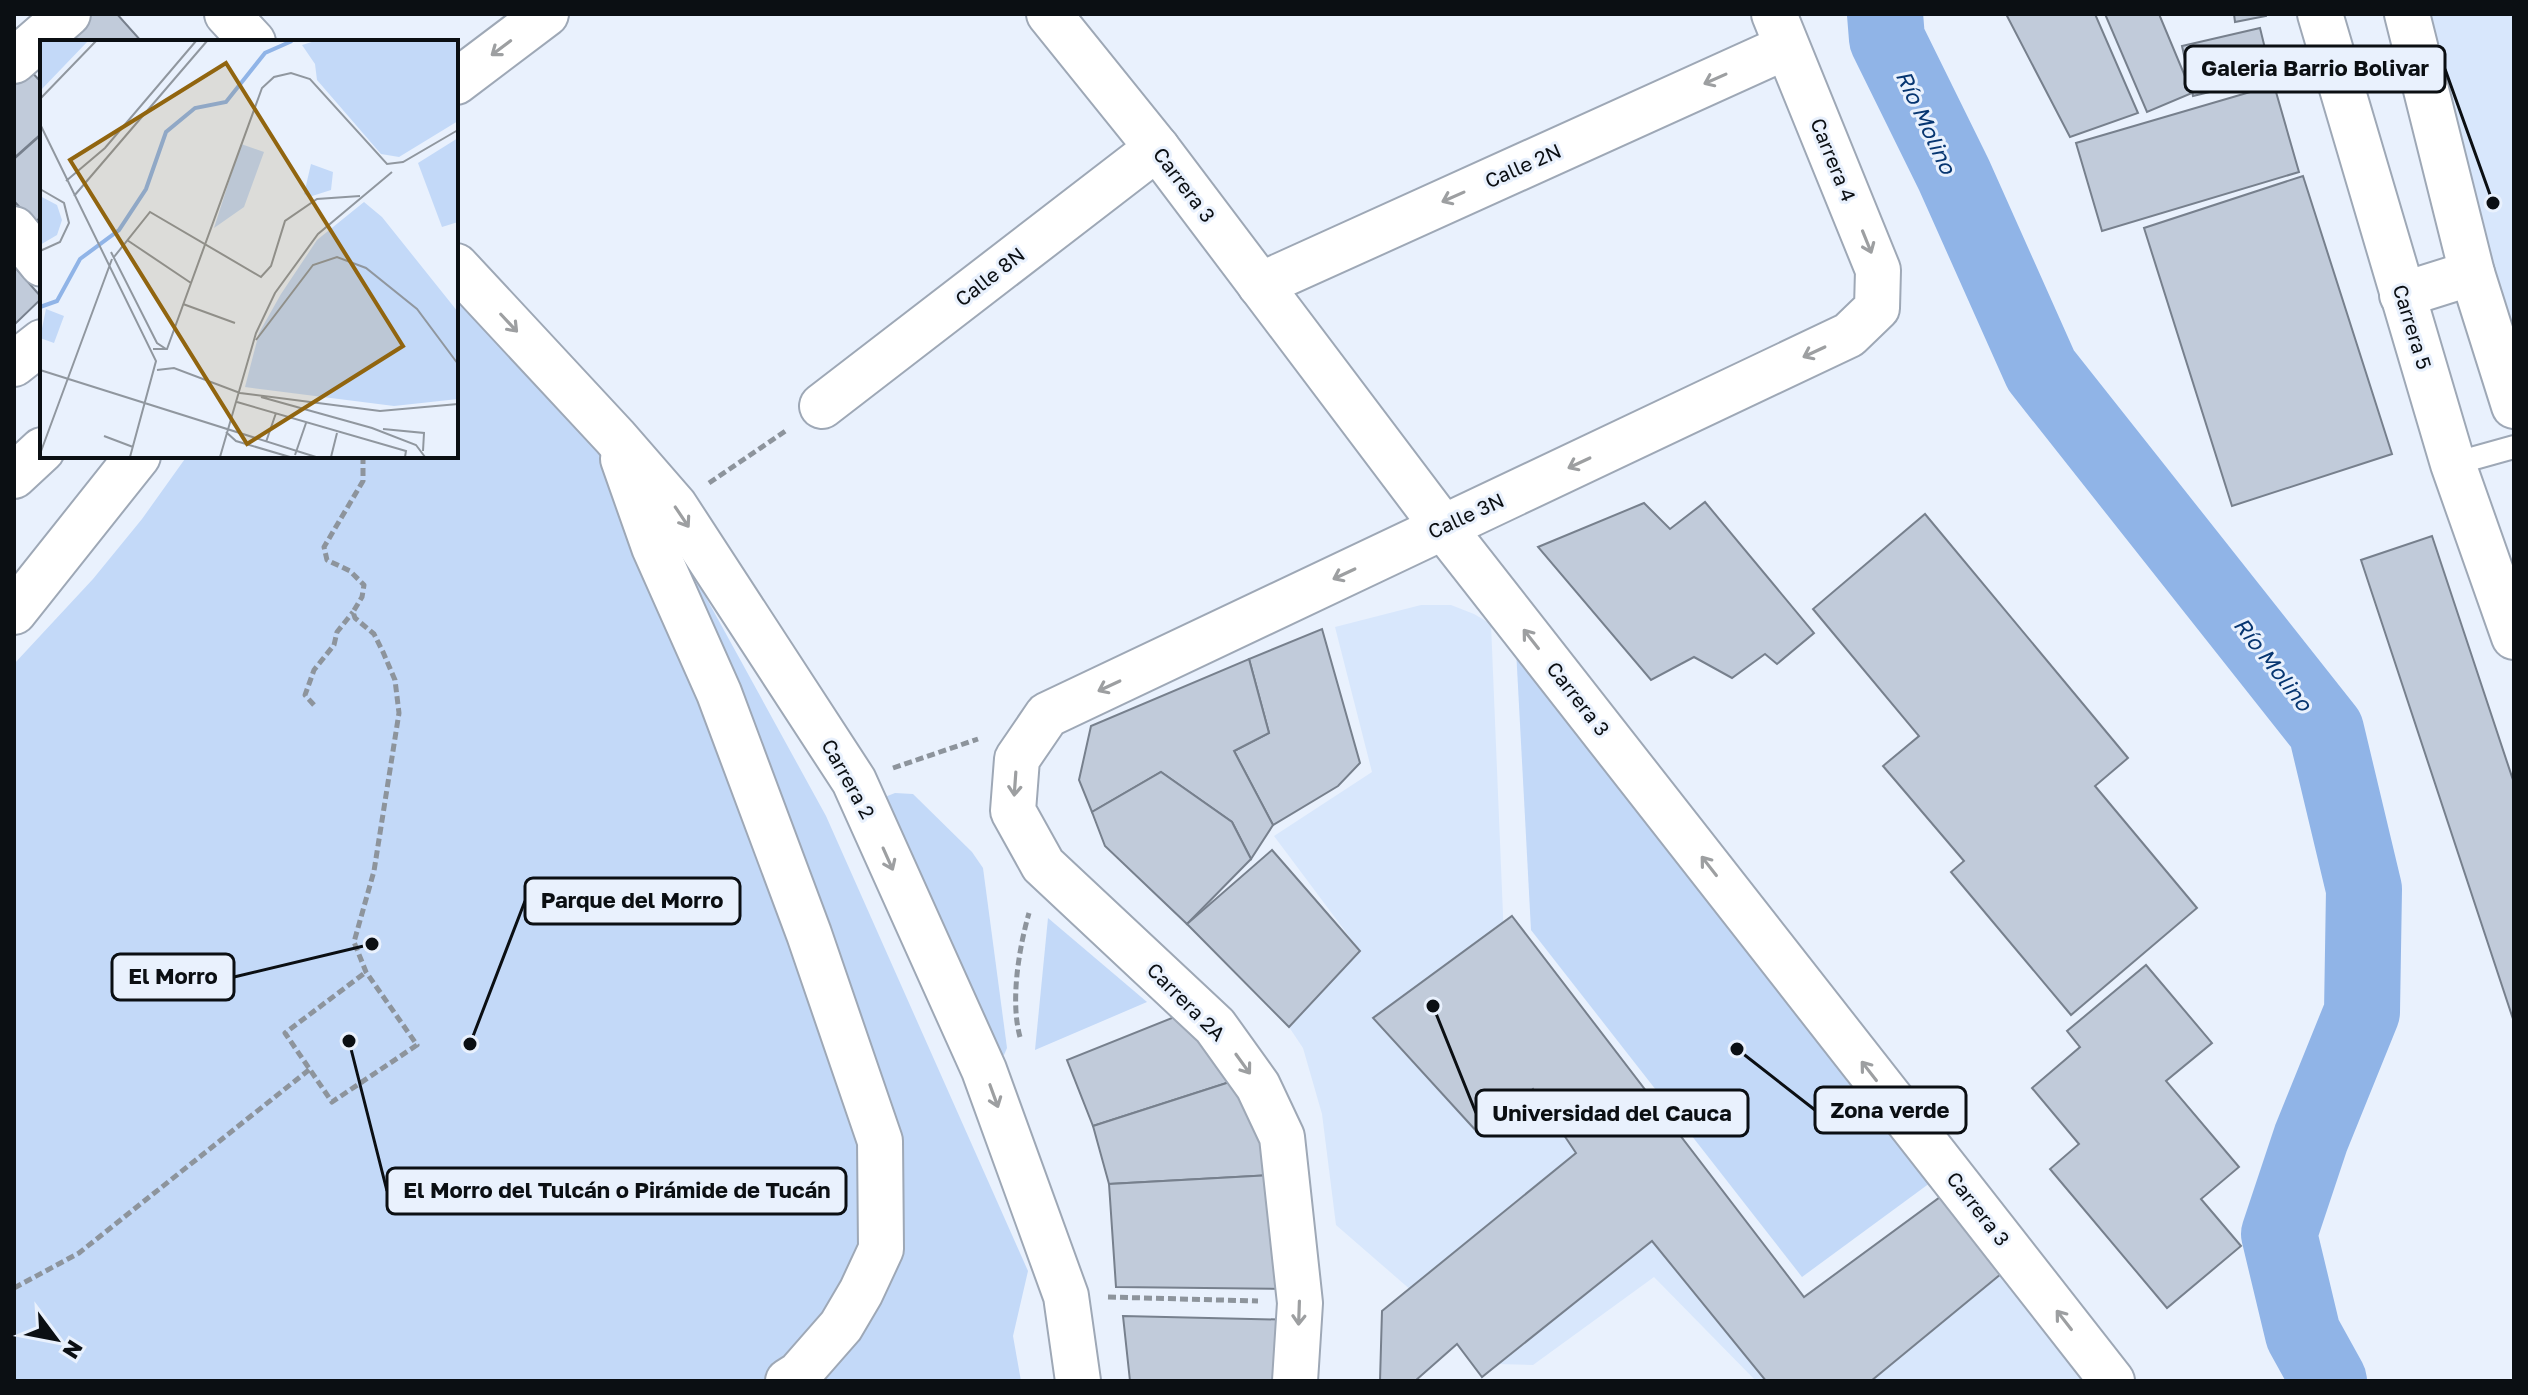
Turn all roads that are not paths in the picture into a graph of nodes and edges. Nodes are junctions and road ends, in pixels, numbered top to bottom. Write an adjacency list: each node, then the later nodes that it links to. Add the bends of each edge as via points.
1 (68, 14): 9 (street)
2 (227, 14): 8 (street)
3 (546, 14): 10 (street, one-way to 10)
4 (1049, 14): 11 (street, Carrera 3)
5 (2320, 14): 17 (street, Carrera 5)
6 (2407, 14): 15 (street)
7 (1780, 30): 16 (street, Calle 2N, one-way to 16); 18 (street, Carrera 4, one-way to 18, via 1878,270)
8 (251, 40)
9 (14, 61)
10 (458, 80)
11 (1157, 148): 16 (street, Carrera 3); 21 (street, Calle 8N)
12 (14, 229): 13 (street)
13 (40, 262)
14 (458, 268): 23 (street, Carrera 2, one-way to 23)
15 (2472, 273): 17 (street); 22 (street)
16 (1260, 285): 29 (street, Carrera 3)
17 (2402, 295): 27 (street, Carrera 5)
18 (1877, 308): 29 (street, Calle 3N, one-way to 29, via 1849,335)
19 (40, 344): 20 (street)
20 (14, 364)
21 (822, 406)
22 (2514, 406)
23 (615, 437): 33 (street, via 654,547 725,707 880,1141 881,1249 841,1326); 34 (street, Carrera 2, one-way to 34, via 675,506 854,781 984,1070 1066,1296)
24 (2514, 447): 27 (lane)
25 (40, 452): 28 (street)
26 (136, 458): 30 (street)
27 (2453, 464): 31 (street, Carrera 5)
28 (14, 476)
29 (1443, 527): 32 (street, Calle 3N, one-way to 32); 36 (street, Carrera 3, one-way to 29)
30 (14, 612)
31 (2514, 637)
32 (1047, 715): 35 (street, Carrera 2A, one-way to 35, via 1017,759 1013,811 1043,865 1215,1026 1258,1086 1282,1137 1300,1303)
33 (788, 1381)
34 (1078, 1381)
35 (1295, 1381)
36 (2112, 1381)

